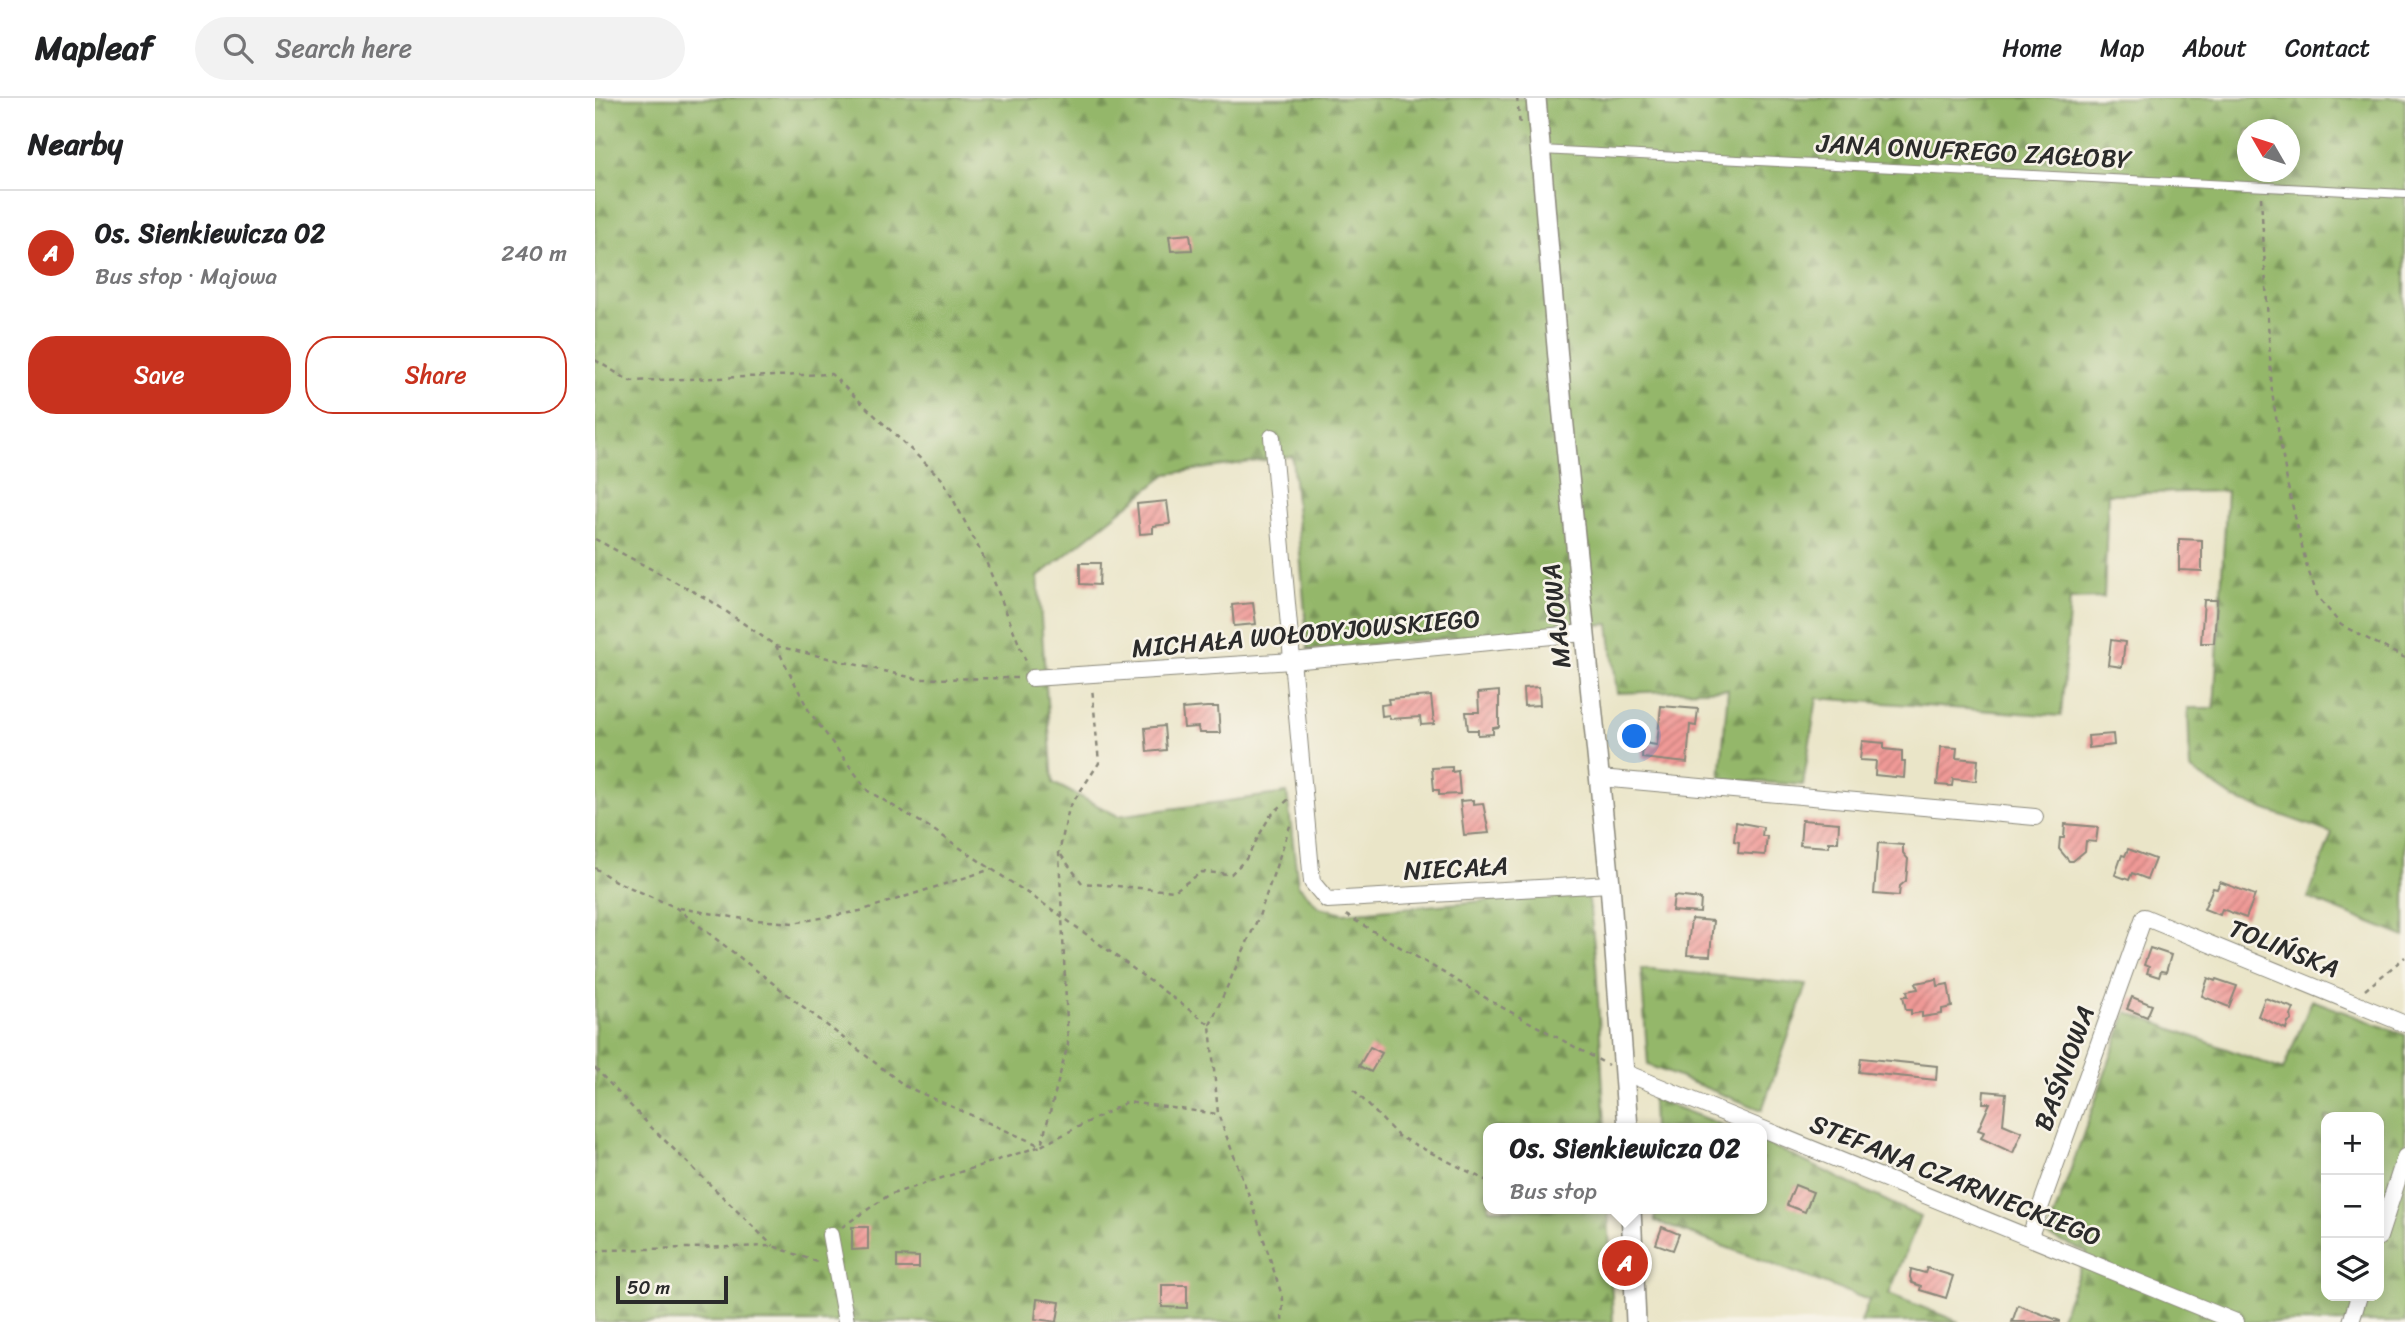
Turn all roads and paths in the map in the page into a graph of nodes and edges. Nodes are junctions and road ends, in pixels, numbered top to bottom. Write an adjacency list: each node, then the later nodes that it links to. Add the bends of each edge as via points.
1 (1536, 98): 2 (street, MAJOWA)
2 (1541, 150): 3 (lane, JANA ONUFREGO ZAGŁOBY); 8 (street, MAJOWA)
3 (2260, 186): 4 (lane, JANA ONUFREGO ZAGŁOBY); 10 (path, via 2272,393 2307,567 2318,597 2341,625)
4 (2405, 194)
5 (595, 360): 13 (path, via 629,381 831,374 943,480 988,564)
6 (1272, 437): 11 (street)
7 (595, 539): 9 (path, via 711,601)
8 (1584, 633): 11 (street, MICHAŁA WOŁODYJOWSKIEGO); 14 (street, MAJOWA)
9 (776, 646): 13 (path, via 918,679); 20 (path, via 809,711 868,791)
10 (2405, 658)
11 (1292, 661): 12 (street, MICHAŁA WOŁODYJOWSKIEGO); 15 (street)
12 (1090, 674): 13 (street, MICHAŁA WOŁODYJOWSKIEGO); 18 (path, via 1098,764 1069,808)
13 (1033, 678)
14 (1599, 778): 17 (street); 21 (street, MAJOWA)
15 (1303, 787): 18 (path, via 1270,816 1246,859 1231,874 1202,872 1174,891 1082,883); 22 (street, via 1312,882)
16 (1295, 813): 29 (path, via 1259,916)
17 (2035, 817)
18 (1059, 853): 24 (path)
19 (595, 868): 23 (path)
20 (992, 869): 23 (path, via 860,911 793,923); 24 (path)
21 (1610, 884): 22 (street, NIECAŁA); 31 (street, MAJOWA)
22 (1327, 900): 31 (path, via 1496,1004)
23 (675, 907): 37 (path, via 905,1086)
24 (1060, 915): 29 (path); 37 (path, via 1068,1044)
25 (2144, 917): 27 (street, TOLIŃSKA); 43 (street, BAŚNIOWA)
26 (2405, 957): 27 (path)
27 (2354, 1004): 28 (street, TOLIŃSKA)
28 (2404, 1020)
29 (1210, 1025): 33 (path)
30 (595, 1068): 44 (path)
31 (1626, 1073): 34 (street, MAJOWA); 35 (street, STEFANA CZARNIECKIEGO)
32 (1355, 1090): 39 (path, via 1398,1136)
33 (1219, 1114): 37 (path, via 1127,1102); 49 (path, via 1283,1299)
34 (1628, 1123)
35 (1750, 1123)
36 (1767, 1130): 43 (street, STEFANA CZARNIECKIEGO)
37 (1041, 1146): 42 (path, via 889,1195)
38 (2405, 1157): 41 (street)
39 (1483, 1179)
40 (1631, 1214): 50 (street)
41 (2384, 1222)
42 (830, 1235): 46 (street)
43 (2030, 1236): 51 (street, STEFANA CZARNIECKIEGO)
44 (773, 1246): 45 (path); 46 (path)
45 (595, 1252)
46 (835, 1268): 48 (street)
47 (2358, 1301): 52 (street)
48 (846, 1322)
49 (1282, 1322)
50 (1636, 1322)
51 (2236, 1322)
52 (2351, 1322)

